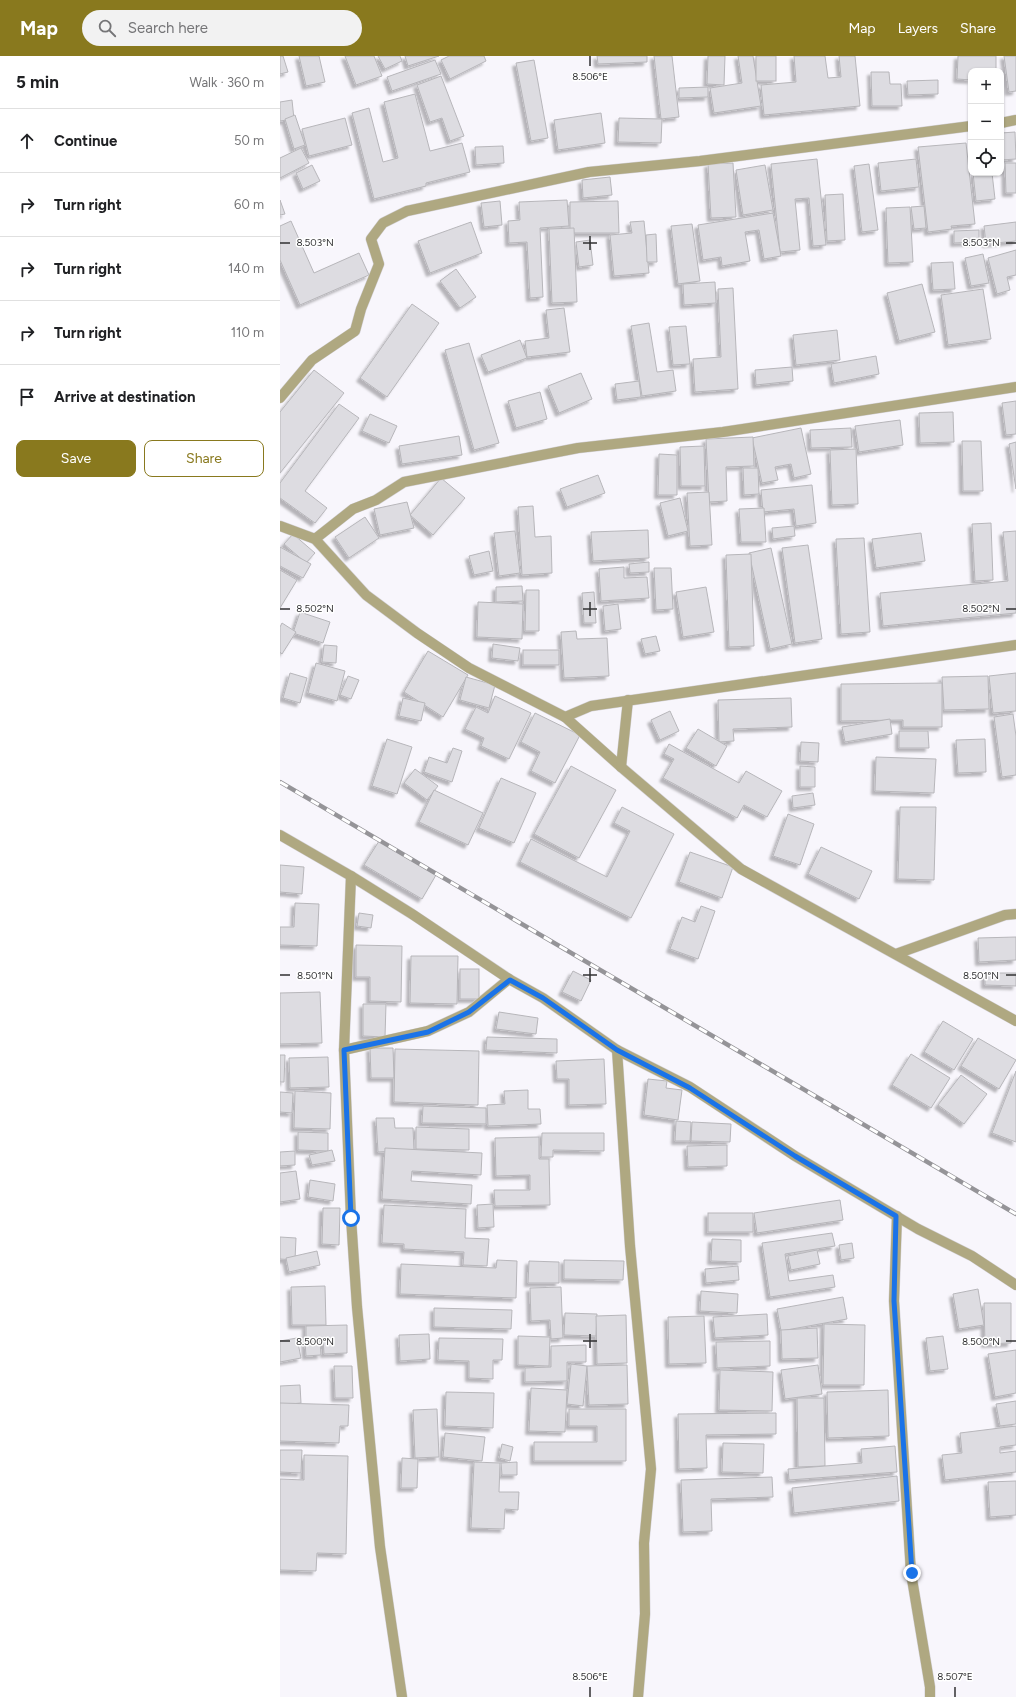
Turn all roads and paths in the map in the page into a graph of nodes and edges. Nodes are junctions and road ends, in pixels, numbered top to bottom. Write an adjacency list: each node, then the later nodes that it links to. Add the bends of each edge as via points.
1 (1016, 120): 2 (street)
2 (1004, 122)
3 (968, 126): 5 (street, via 700,161 589,172 407,211 383,223 371,239 379,264 355,331 312,360)
4 (1016, 387): 7 (street, via 723,432 578,448 404,482 376,500 354,509)
5 (280, 398)
6 (280, 526): 7 (street)
7 (315, 539): 10 (street, via 366,595 417,633 469,668)
8 (1016, 645): 9 (street)
9 (628, 700): 10 (street, via 591,706); 11 (street)
10 (565, 717): 11 (street)
11 (621, 767): 15 (street, via 741,868)
12 (280, 835): 13 (street)
13 (351, 876): 16 (street); 18 (street)
14 (1016, 914): 15 (street, via 1005,915)
15 (896, 954): 17 (street)
16 (510, 980): 18 (street, via 469,1012 428,1032); 19 (street, via 543,998)
17 (1016, 1021)
18 (344, 1050): 22 (street, via 357,1308 380,1547)
19 (617, 1050): 20 (street, via 690,1088 795,1156); 23 (street, via 630,1246 650,1469 644,1542 645,1614)
20 (896, 1216): 21 (street, via 972,1256); 24 (street, via 894,1301 912,1573)
21 (1016, 1286)
22 (402, 1697)
23 (638, 1697)
24 (930, 1697)

